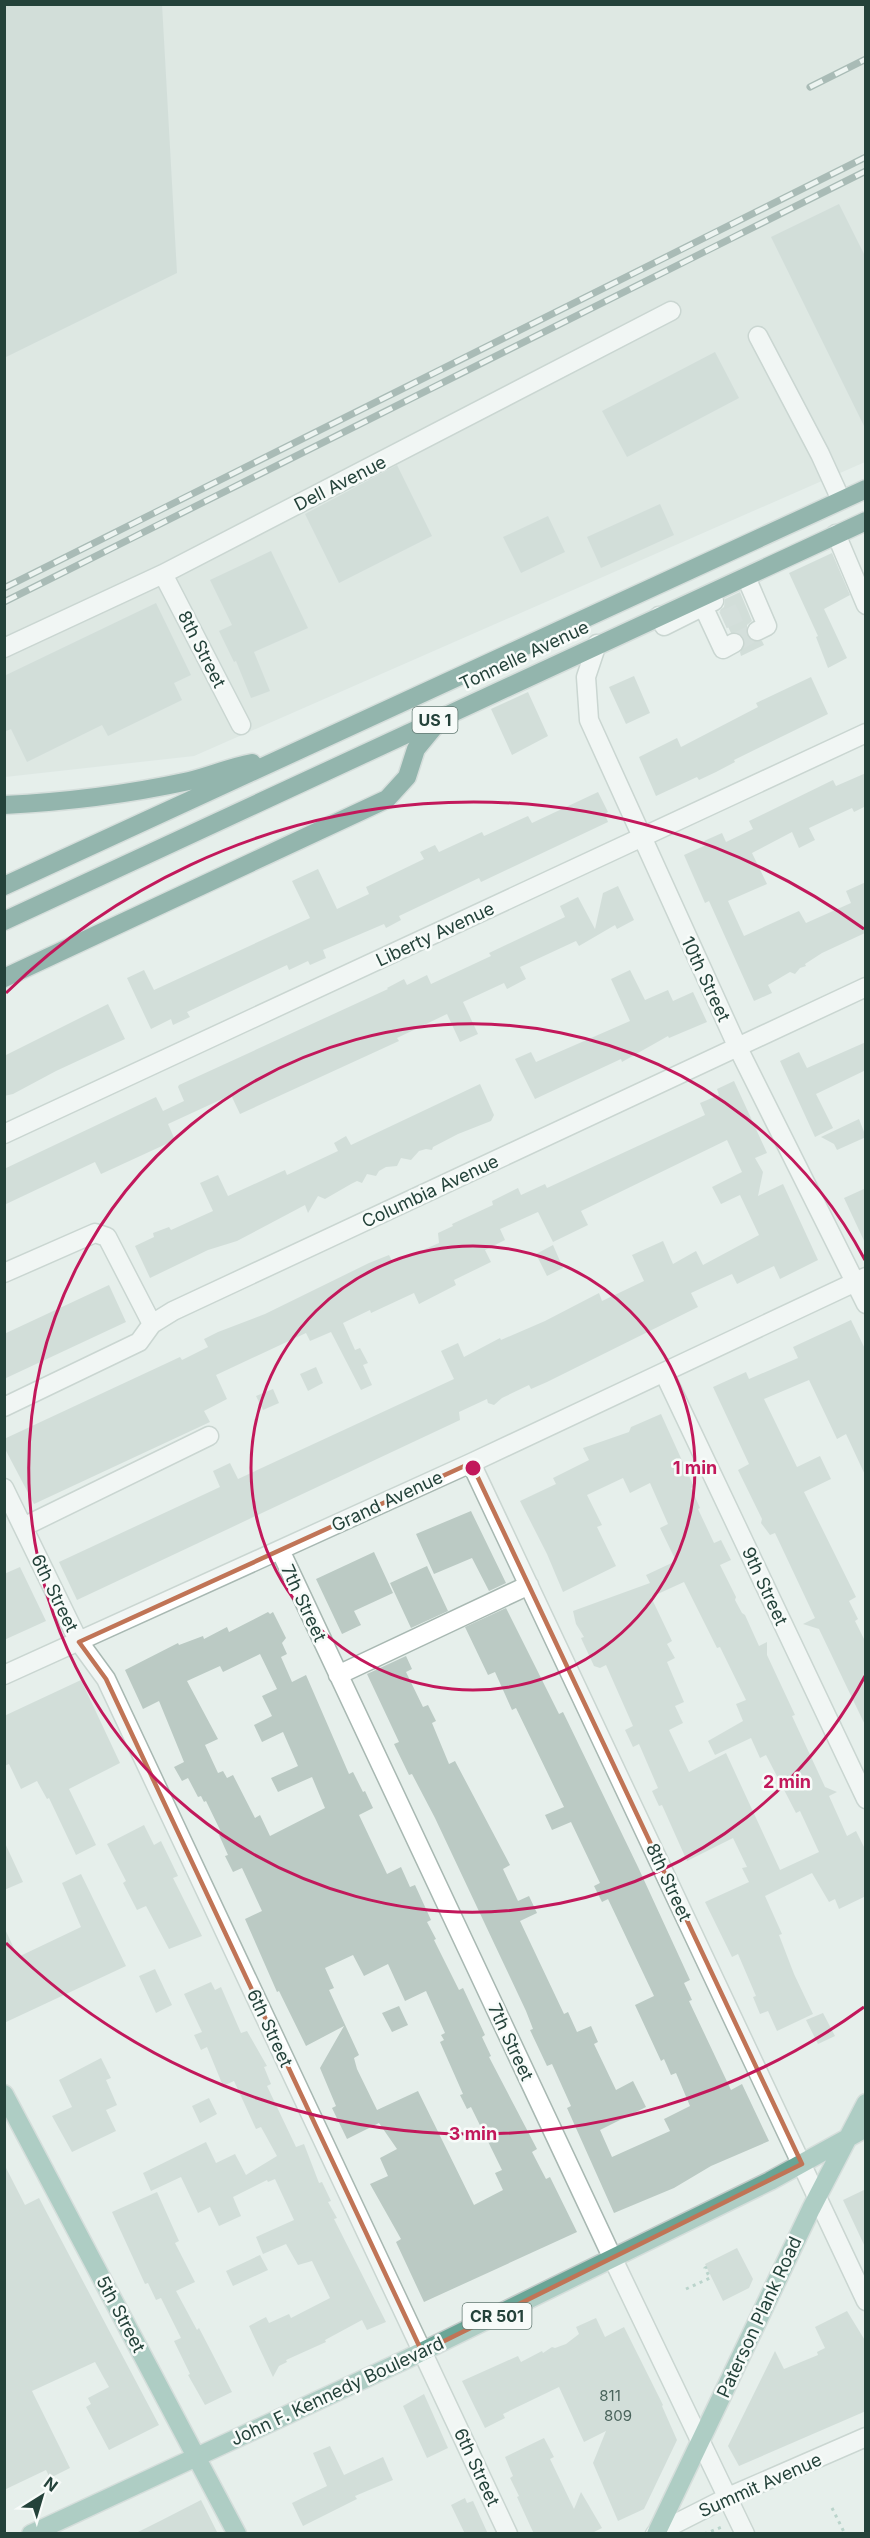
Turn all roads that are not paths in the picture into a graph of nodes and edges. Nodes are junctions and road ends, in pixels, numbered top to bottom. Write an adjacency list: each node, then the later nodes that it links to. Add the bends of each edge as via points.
1 (671, 311): 8 (street, Dell Avenue)
2 (758, 336): 4 (street)
3 (866, 489): 4 (highway, Tonnelle Avenue / US 1)
4 (841, 500): 20 (highway, Tonnelle Avenue / US 1)
5 (866, 521): 6 (highway, Tonnelle Avenue / US 1)
6 (836, 534): 7 (highway, Tonnelle Avenue / US 1); 10 (street)
7 (768, 566): 9 (street, via 772,573); 12 (highway, Tonnelle Avenue / US 1)
8 (163, 574): 16 (street, Dell Avenue); 18 (street, 8th Street)
9 (749, 584): 11 (street); 13 (street, via 752,606 767,626)
10 (866, 605)
11 (703, 606): 12 (street, via 664,626); 14 (street, via 718,622 723,649)
12 (659, 616): 15 (highway, Tonnelle Avenue / US 1)
13 (757, 631)
14 (734, 643)
15 (597, 645): 17 (highway, Tonnelle Avenue / US 1); 22 (street, 10th Street, via 586,677 589,720)
16 (4, 648)
17 (443, 716): 24 (highway, Tonnelle Avenue / US 1); 25 (highway, via 416,749 407,777 387,799)
18 (241, 725)
19 (866, 733): 22 (street, Liberty Avenue)
20 (286, 756): 21 (highway, via 134,792); 23 (highway, Tonnelle Avenue / US 1)
21 (4, 805)
22 (641, 838): 27 (street, 10th Street); 28 (street, Liberty Avenue)
23 (4, 886)
24 (4, 921)
25 (4, 978)
26 (866, 987): 27 (street, Columbia Avenue)
27 (738, 1048): 30 (street, 10th Street); 32 (street, Columbia Avenue)
28 (4, 1134)
29 (4, 1273): 32 (street, via 95,1233 107,1237)
30 (860, 1280): 31 (street, 10th Street); 33 (street, Grand Avenue)
31 (866, 1304)
32 (152, 1324): 34 (street, Columbia Avenue, via 139,1342)
33 (664, 1373): 36 (street, Grand Avenue); 44 (street, 9th Street)
34 (4, 1407)
35 (209, 1436): 38 (street)
36 (471, 1463): 39 (street, Grand Avenue); 40 (street, 8th Street)
37 (4, 1488): 38 (street)
38 (23, 1527): 41 (street, 6th Street)
39 (280, 1550): 41 (street, Grand Avenue); 43 (street, 7th Street)
40 (529, 1585): 43 (street); 49 (street, 8th Street)
41 (79, 1642): 42 (street, Grand Avenue); 53 (street, 6th Street, via 106,1679)
42 (4, 1675)
43 (338, 1675): 51 (street, 7th Street)
44 (866, 1799)
45 (4, 2094): 56 (main road, 5th Street)
46 (866, 2103): 48 (main road, Paterson Plank Road)
47 (866, 2128): 48 (main road, John F. Kennedy Boulevard / CR 501)
48 (847, 2139): 49 (main road, John F. Kennedy Boulevard / CR 501); 50 (main road, Paterson Plank Road)
49 (802, 2164): 50 (street, 8th Street); 51 (main road, John F. Kennedy Boulevard / CR 501)
50 (818, 2195): 52 (street, 8th Street); 55 (main road, Paterson Plank Road)
51 (613, 2259): 53 (main road, John F. Kennedy Boulevard / CR 501); 55 (street, 7th Street)
52 (866, 2301)
53 (422, 2352): 56 (main road, John F. Kennedy Boulevard / CR 501); 61 (street, 6th Street)
54 (866, 2438): 57 (street, Summit Avenue)
55 (700, 2443): 57 (street, 7th Street); 58 (main road, Paterson Plank Road)
56 (196, 2457): 59 (main road, John F. Kennedy Boulevard / CR 501); 60 (main road, 5th Street)
57 (728, 2497): 58 (street, Summit Avenue); 62 (street, 7th Street)
58 (656, 2533)
59 (31, 2534)
60 (237, 2534)
61 (508, 2534)
62 (745, 2534)

